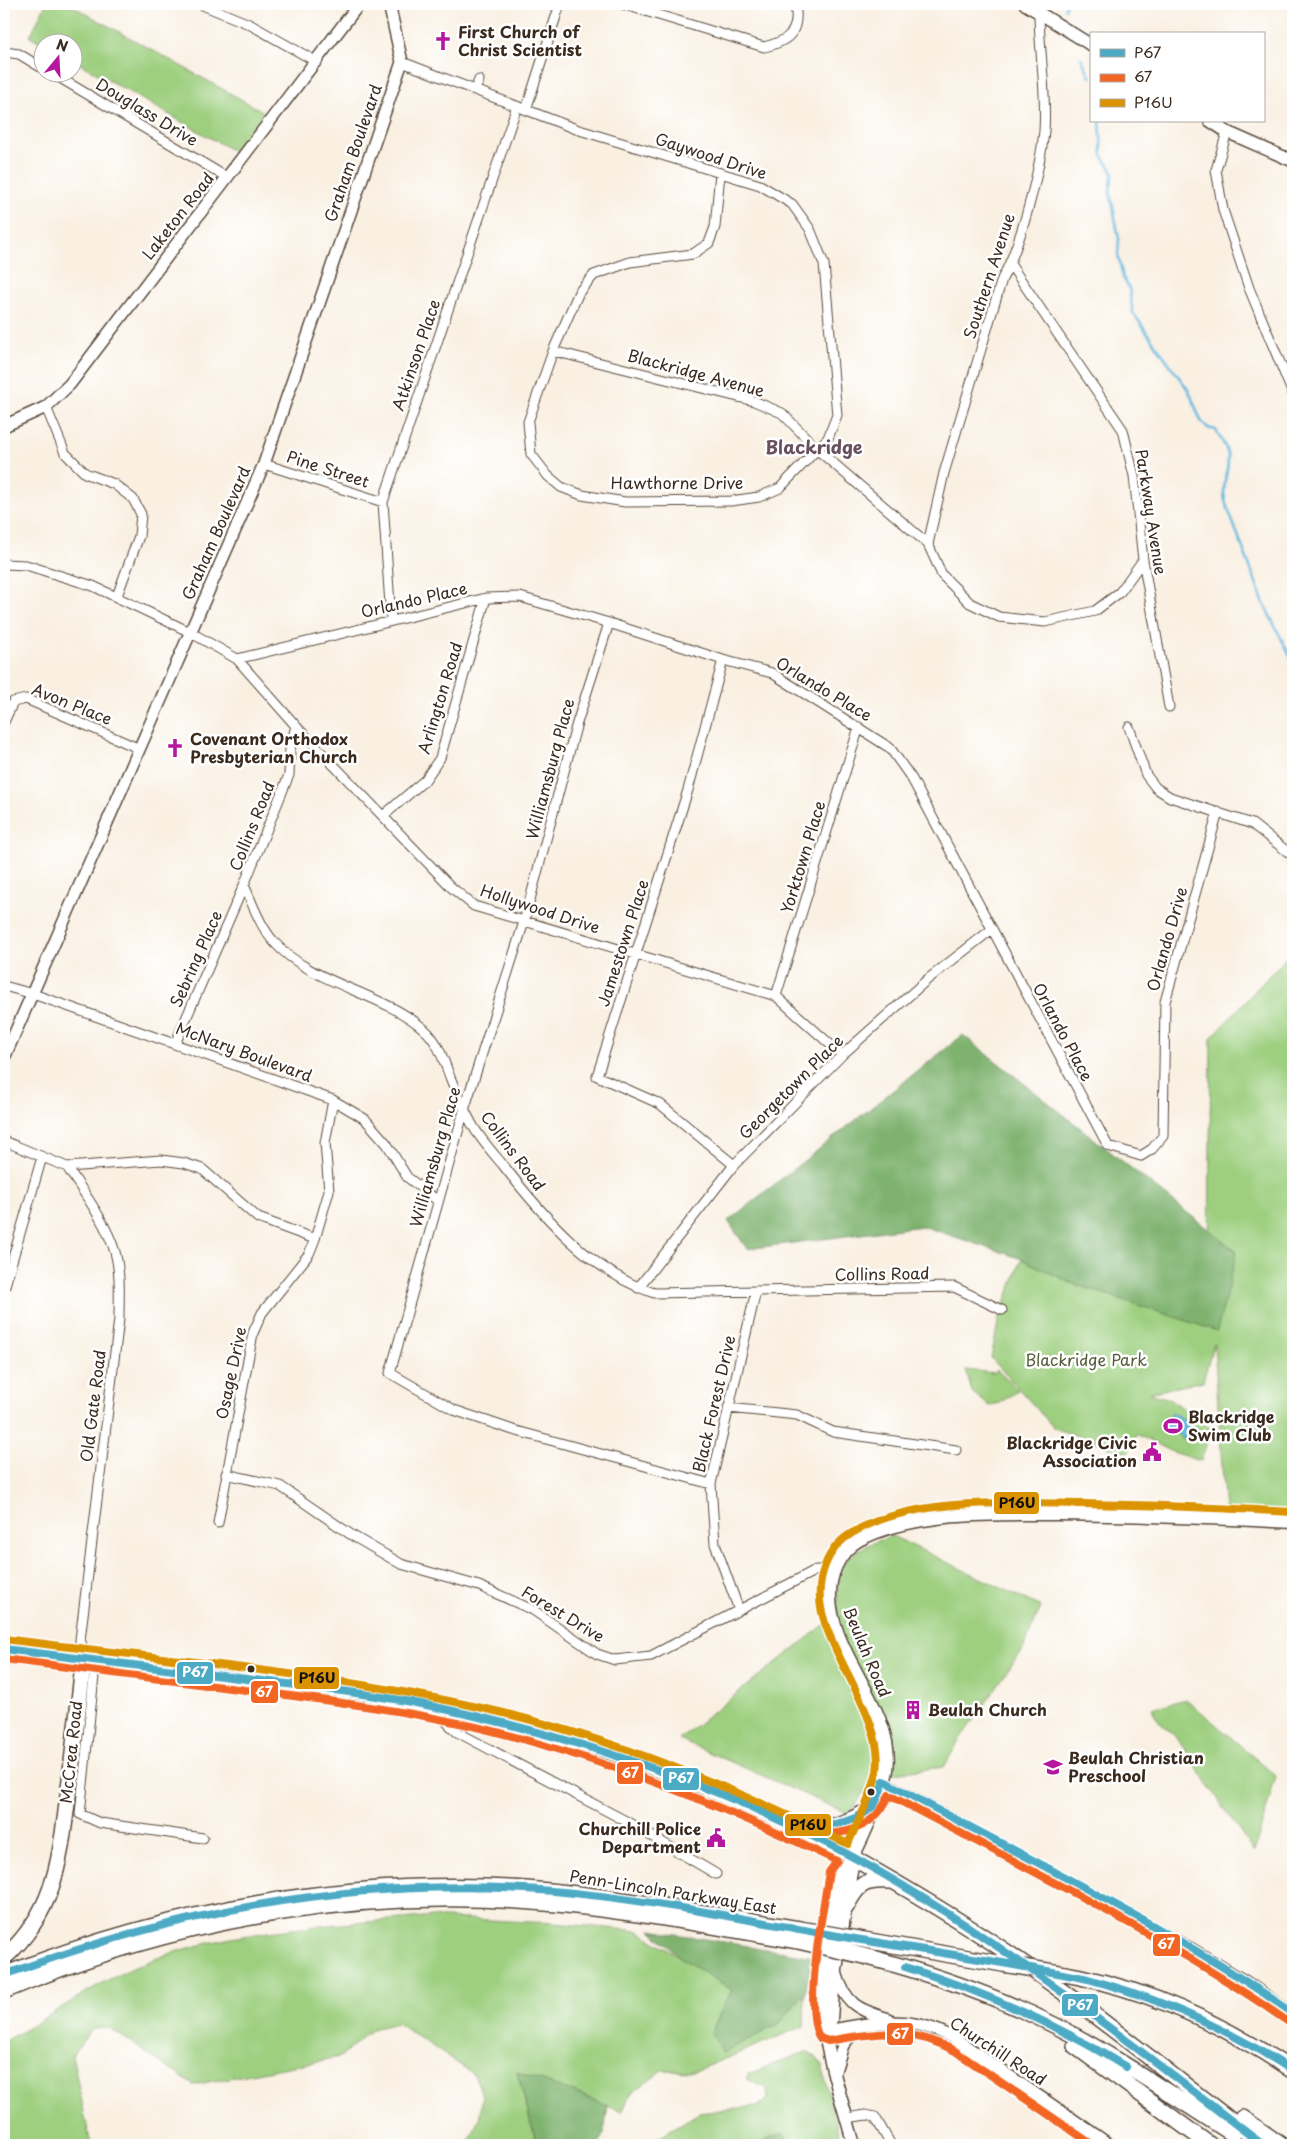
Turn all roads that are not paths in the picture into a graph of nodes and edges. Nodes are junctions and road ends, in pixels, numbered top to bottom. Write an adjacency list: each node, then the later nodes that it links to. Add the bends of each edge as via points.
1 (200, 4): 12 (street, via 249,24)
2 (359, 4): 12 (street, Laketon Road)
3 (389, 4): 13 (street)
4 (560, 4): 18 (street)
5 (622, 4): 6 (street, via 764,47 780,43 794,31 797,18)
6 (795, 4)
7 (1025, 4): 8 (street)
8 (1039, 12): 9 (street); 24 (street, Southern Avenue, via 1044,131 1035,182)
9 (1090, 44)
10 (4, 52): 11 (street, via 19,54)
11 (32, 62)
12 (317, 62): 23 (street, Laketon Road)
13 (402, 62): 16 (street, Gaywood Drive); 30 (street, Graham Boulevard)
14 (479, 80): 16 (street)
15 (67, 82): 23 (street, Douglass Drive)
16 (475, 90): 17 (street, Gaywood Drive)
17 (517, 106): 18 (street, Gaywood Drive); 31 (street, Atkinson Place)
18 (526, 110): 22 (street, Gaywood Drive, via 576,130)
19 (1212, 122): 20 (street)
20 (1227, 132): 21 (street); 26 (street, via 1216,170 1223,210 1249,288)
21 (1293, 161)
22 (720, 173): 25 (street, Hawthorne Drive, via 715,227 709,243 693,254 630,262 594,275 579,292); 29 (street, Gaywood Drive, via 760,185 792,204 810,229 824,264 837,415 828,438)
23 (228, 178): 27 (street, Laketon Road, via 70,384)
24 (1010, 264): 32 (street, Southern Avenue, via 1002,279 944,473); 33 (street, Parkway Avenue, via 1123,430 1134,476)
25 (553, 351): 29 (street, Blackridge Avenue, via 754,401 782,413); 29 (street, Hawthorne Drive, via 528,422 531,454 561,487 582,495 625,502 732,501 759,497 780,488)
26 (1293, 394)
27 (46, 407): 28 (street, Laketon Road); 35 (street, via 65,453 85,473 114,484 133,498 141,514 139,536)
28 (4, 426)
29 (818, 451): 32 (street, Blackridge Avenue)
30 (264, 464): 31 (street, Pine Street); 39 (street, Graham Boulevard)
31 (383, 502): 37 (street, Atkinson Place)
32 (928, 544): 33 (street, Blackridge Avenue, via 942,575 970,603 999,617 1045,622 1095,610 1120,592)
33 (1143, 560): 42 (street, Parkway Avenue)
34 (4, 564): 35 (street, Hollywood Drive, via 26,565)
35 (117, 596): 39 (street, Hollywood Drive)
36 (486, 598): 37 (street, Orlando Place); 38 (street, Orlando Place, via 520,597); 49 (street, Arlington Road, via 440,758 425,780)
37 (391, 620): 40 (street, Orlando Place)
38 (610, 623): 41 (street, Orlando Place); 52 (street, Williamsburg Place, via 577,723)
39 (190, 632): 40 (street, Hollywood Drive); 47 (street, Graham Boulevard)
40 (237, 659): 44 (street, Hollywood Drive)
41 (723, 660): 45 (street, Orlando Place, via 772,673); 54 (street, Jamestown Place, via 688,790)
42 (1169, 707)
43 (4, 722): 47 (street, Avon Place, via 13,702 26,699)
44 (296, 726): 49 (street, Hollywood Drive); 51 (street, Collins Road, via 288,775)
45 (859, 727): 53 (street, Orlando Place, via 890,748 912,779); 57 (street, Yorktown Place)
46 (1129, 727): 48 (street, via 1146,775 1156,788 1170,797)
47 (140, 748): 56 (street, Graham Boulevard)
48 (1218, 812): 50 (street, via 1252,824); 64 (street, Orlando Drive, via 1165,1002 1163,1136)
49 (383, 816): 52 (street, Hollywood Drive, via 451,887 474,906)
50 (1293, 856)
51 (244, 885): 58 (street, Sebring Place); 62 (street, Collins Road, via 261,925 295,961 399,1010 426,1031 444,1058)
52 (524, 922): 54 (street, Hollywood Drive); 62 (street, Williamsburg Place)
53 (991, 930): 59 (street, Georgetown Place, via 928,979); 64 (street, Orlando Place, via 1108,1146)
54 (634, 955): 57 (street, Hollywood Drive); 66 (street, Jamestown Place, via 597,1076 660,1104)
55 (4, 986): 56 (street, McNary Boulevard)
56 (33, 994): 58 (street, McNary Boulevard); 60 (street, Graham Boulevard)
57 (776, 996): 59 (street, Hollywood Drive)
58 (175, 1044): 61 (street, McNary Boulevard)
59 (842, 1055): 66 (street, Georgetown Place)
60 (4, 1058)
61 (333, 1100): 68 (street, McNary Boulevard, via 365,1119 387,1144 407,1177); 69 (street, Osage Drive, via 325,1143 329,1191)
62 (464, 1107): 68 (street, Williamsburg Place); 70 (street, Collins Road, via 474,1128 541,1213 582,1251)
63 (4, 1141): 65 (street)
64 (1141, 1156)
65 (42, 1157): 67 (street); 71 (street)
66 (734, 1165): 70 (street, Georgetown Place)
67 (67, 1167): 69 (street, via 161,1160 202,1169 258,1218); 83 (street, Old Gate Road, via 105,1229 115,1253 120,1287 119,1319 80,1640)
68 (438, 1201): 77 (street, Williamsburg Place, via 390,1374 454,1410 513,1430)
69 (315, 1238): 76 (street, Osage Drive, via 309,1254 262,1313 253,1333)
70 (638, 1288): 72 (street, Collins Road, via 654,1293)
71 (4, 1289)
72 (756, 1291): 73 (street, Collins Road, via 954,1287); 74 (street, Black Forest Drive)
73 (1002, 1310)
74 (728, 1408): 75 (street, via 797,1415 834,1432); 77 (street, Black Forest Drive)
75 (956, 1450)
76 (226, 1474): 79 (street, Osage Drive); 81 (street, Forest Drive, via 280,1486 401,1564 479,1586 533,1610 597,1654 615,1660 651,1656)
77 (711, 1484): 81 (street, Black Forest Drive, via 715,1544)
78 (1293, 1522): 80 (main road, Beulah Road, via 1110,1514 965,1516 895,1526 866,1536 846,1550)
79 (218, 1523)
80 (833, 1570): 81 (street, Forest Drive, via 816,1570); 86 (main road, Beulah Road, via 832,1614 881,1730 887,1760)
81 (739, 1610)
82 (5, 1649): 83 (street); 84 (street)
83 (87, 1659): 85 (street, via 335,1690); 89 (street, McCrea Road, via 94,1676 80,1814 100,1823); 95 (highway, via 82,1674 57,1872 40,1916)
84 (4, 1662)
85 (431, 1707): 88 (street, via 520,1728 624,1759); 91 (street, via 457,1732 624,1820)
86 (884, 1781): 87 (main road, Beulah Road); 99 (street, via 1191,1947)
87 (874, 1805): 88 (main road, via 849,1821 831,1826); 90 (main road, Beulah Road)
88 (776, 1820): 90 (street)
89 (202, 1838)
90 (853, 1858): 92 (highway); 93 (main road, Beulah Road); 104 (main road, Beulah Road, via 839,1876 828,1950 823,2019)
91 (716, 1874)
92 (895, 1881): 93 (highway, via 873,1880 863,1884 856,1889); 101 (highway, via 996,1944)
93 (846, 1907): 96 (main road, Beulah Road)
94 (799, 1935): 97 (highway, Penn-Lincoln Parkway East, via 656,1905 557,1892 490,1888 391,1889 291,1898 193,1916 96,1942); 98 (highway, Penn-Lincoln Parkway East, via 556,1904 466,1899 375,1902 268,1914 196,1928 101,1955); 100 (highway, Penn-Lincoln Parkway East, bridge, via 946,1980); 106 (highway, Penn-Lincoln Parkway East, bridge, via 870,1941 1105,1983 1169,2004 1223,2028)
95 (4, 1958)
96 (836, 1971): 102 (street, via 843,1993 855,2006); 104 (main road, Beulah Road, via 832,2019)
97 (4, 1975)
98 (4, 1991)
99 (1293, 2013)
100 (1034, 2015): 111 (highway); 112 (highway, Penn-Lincoln Parkway East, via 1097,2048)
101 (1096, 2017): 113 (highway); 114 (highway)
102 (896, 2021): 103 (street, Churchill Road); 110 (street, Churchill Road, via 918,2023 949,2036)
103 (859, 2026): 104 (street, Churchill Road); 105 (street, via 843,2045)
104 (826, 2032): 105 (main road, Beulah Road)
105 (835, 2071): 107 (main road, Beulah Road)
106 (1293, 2071)
107 (847, 2118): 108 (main road, Beulah Road); 109 (street, via 875,2117)
108 (854, 2145)
109 (891, 2145)
110 (1110, 2145)
111 (1210, 2145)
112 (1252, 2145)
113 (1263, 2145)
114 (1282, 2145)

